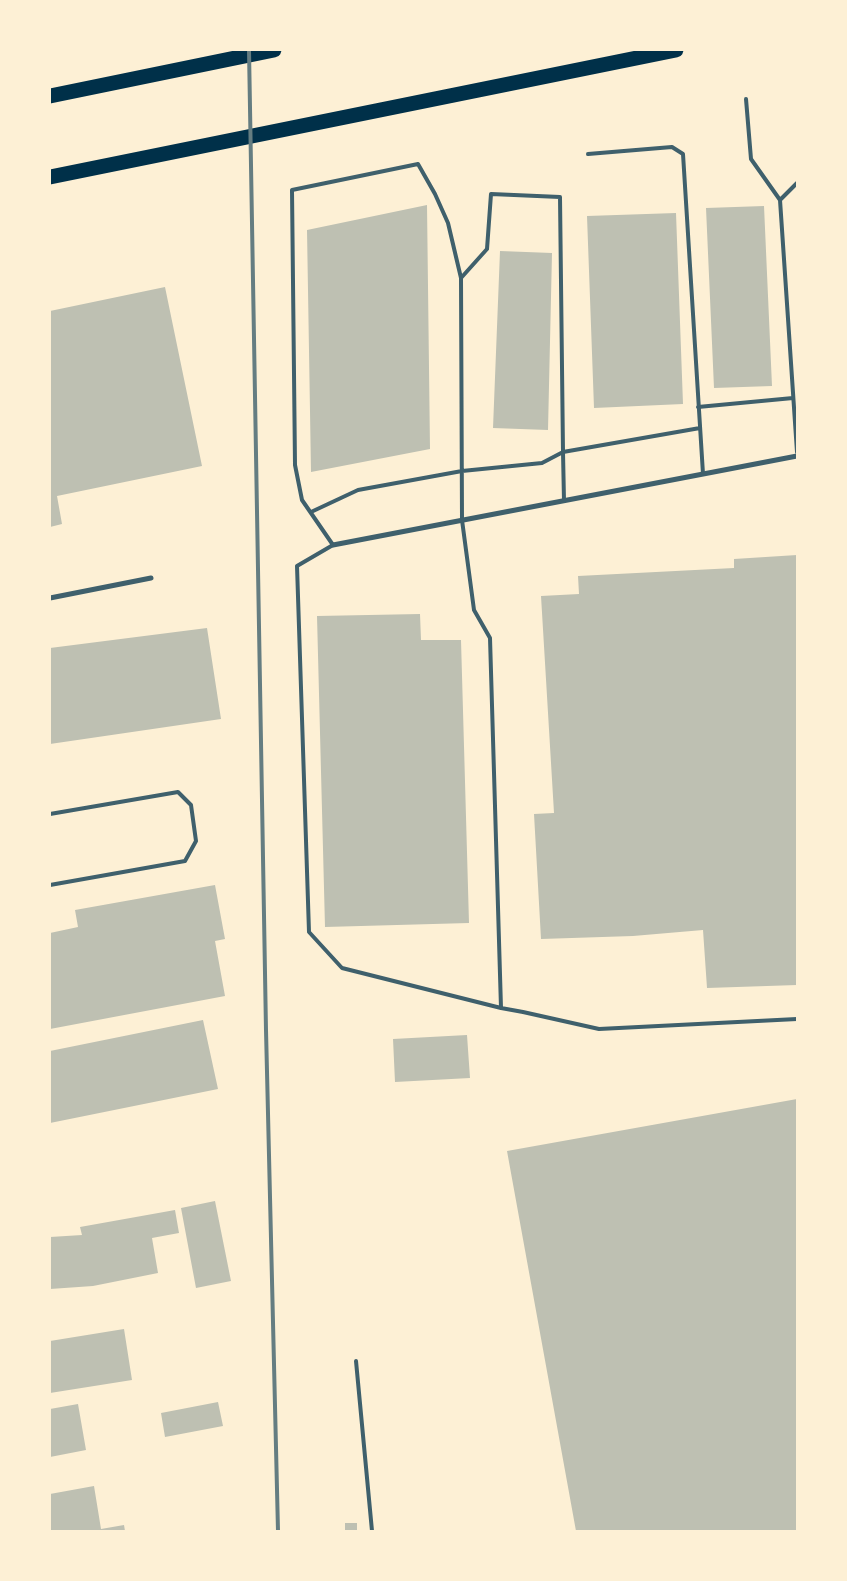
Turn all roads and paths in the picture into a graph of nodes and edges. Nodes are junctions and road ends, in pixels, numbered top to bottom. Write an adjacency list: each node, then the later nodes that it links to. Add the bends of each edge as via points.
1 (274, 50): 3 (highway)
2 (676, 50): 6 (highway)
3 (50, 96)
4 (746, 99): 8 (lane, via 751,160)
5 (588, 154): 11 (lane, via 672,147 683,154)
6 (50, 177)
7 (797, 182): 8 (lane)
8 (780, 200): 10 (lane)
9 (461, 278): 13 (lane, via 487,249 491,194 560,196); 16 (lane); 19 (lane, via 448,223 418,164 292,190 295,465 302,500)
10 (793, 398): 11 (lane); 14 (lane)
11 (698, 407): 12 (lane)
12 (700, 428): 13 (lane); 17 (lane)
13 (563, 452): 16 (lane, via 542,463); 18 (lane)
14 (797, 452)
15 (797, 456): 17 (street)
16 (462, 472): 19 (lane, via 358,490); 20 (lane)
17 (703, 474): 18 (street)
18 (564, 501): 20 (street)
19 (310, 512): 21 (lane)
20 (462, 520): 21 (street); 26 (lane, via 474,610 490,638)
21 (334, 545): 26 (lane, via 297,566 309,932 342,968)
22 (151, 578): 23 (street)
23 (50, 598)
24 (50, 814): 25 (lane, via 178,792 191,805 196,841 185,861)
25 (50, 885)
26 (501, 1008): 27 (lane, via 599,1029)
27 (797, 1019)
28 (356, 1361): 29 (lane)
29 (372, 1531)

